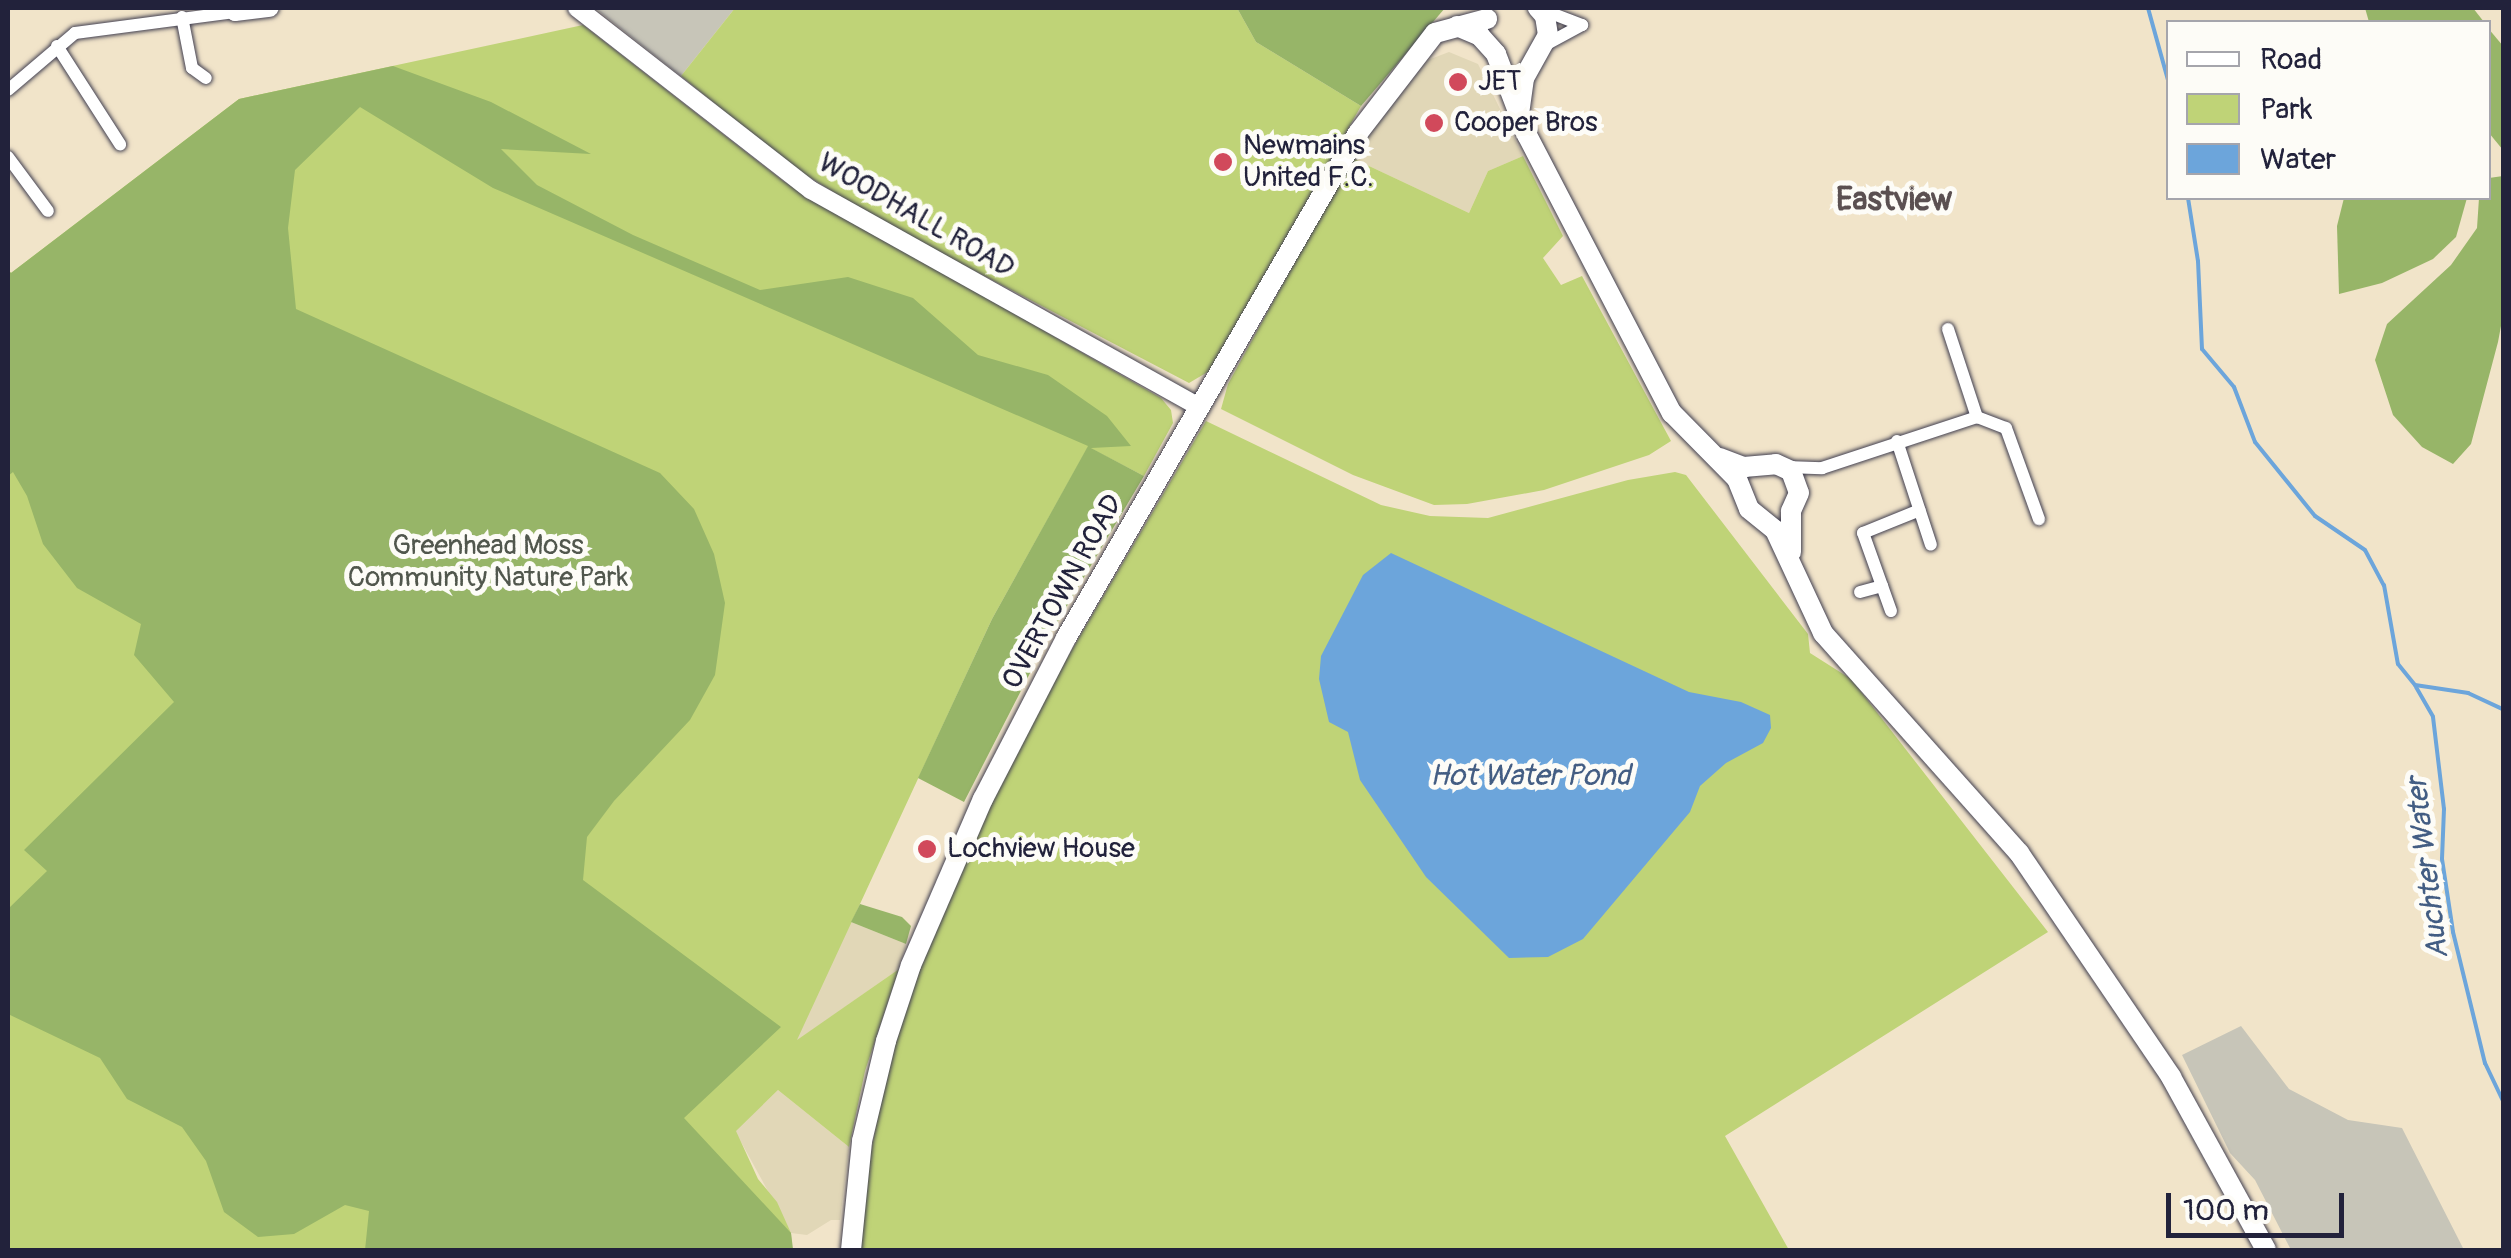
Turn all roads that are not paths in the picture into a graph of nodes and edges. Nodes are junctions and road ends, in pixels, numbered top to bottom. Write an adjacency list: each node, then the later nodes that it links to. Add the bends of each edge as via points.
1 (270, 8): 4 (street)
2 (577, 8): 18 (street, WOODHALL ROAD, via 811,190)
3 (1538, 8): 10 (main road, via 1548,26); 10 (street, via 1582,26)
4 (235, 10): 6 (street)
5 (1491, 13): 7 (main road, OVERTOWN ROAD); 9 (main road)
6 (182, 17): 8 (street, via 88,29); 11 (street, via 192,68)
7 (1457, 26): 9 (main road); 18 (main road, OVERTOWN ROAD, via 1435,33 1358,133)
8 (57, 46): 12 (street); 14 (street)
9 (1493, 51): 10 (main road, via 1514,62); 13 (main road)
10 (1540, 51): 13 (main road, via 1522,87)
11 (206, 78)
12 (8, 90)
13 (1519, 116): 23 (main road, via 1665,401 1706,449)
14 (120, 144)
15 (8, 157): 16 (street)
16 (48, 211)
17 (1948, 330): 19 (street)
18 (1198, 407): 33 (main road, OVERTOWN ROAD, via 983,799 911,965 862,1141)
19 (1976, 417): 20 (street); 27 (street, via 2006,428)
20 (1897, 441): 22 (street); 25 (street)
21 (1784, 466): 22 (street); 23 (main road, via 1768,464); 24 (main road, via 1795,477)
22 (1822, 468): 24 (street)
23 (1749, 478): 26 (main road, via 1749,509)
24 (1795, 502): 26 (main road, via 1782,517); 29 (main road)
25 (1920, 510): 28 (street); 30 (street, via 1863,533)
26 (1761, 518): 29 (main road)
27 (2039, 519)
28 (1931, 545)
29 (1793, 564): 34 (main road, via 1810,612 2019,853 2172,1077)
30 (1882, 586): 31 (street); 32 (street)
31 (1860, 592)
32 (1891, 611)
33 (852, 1250)
34 (2266, 1250)

